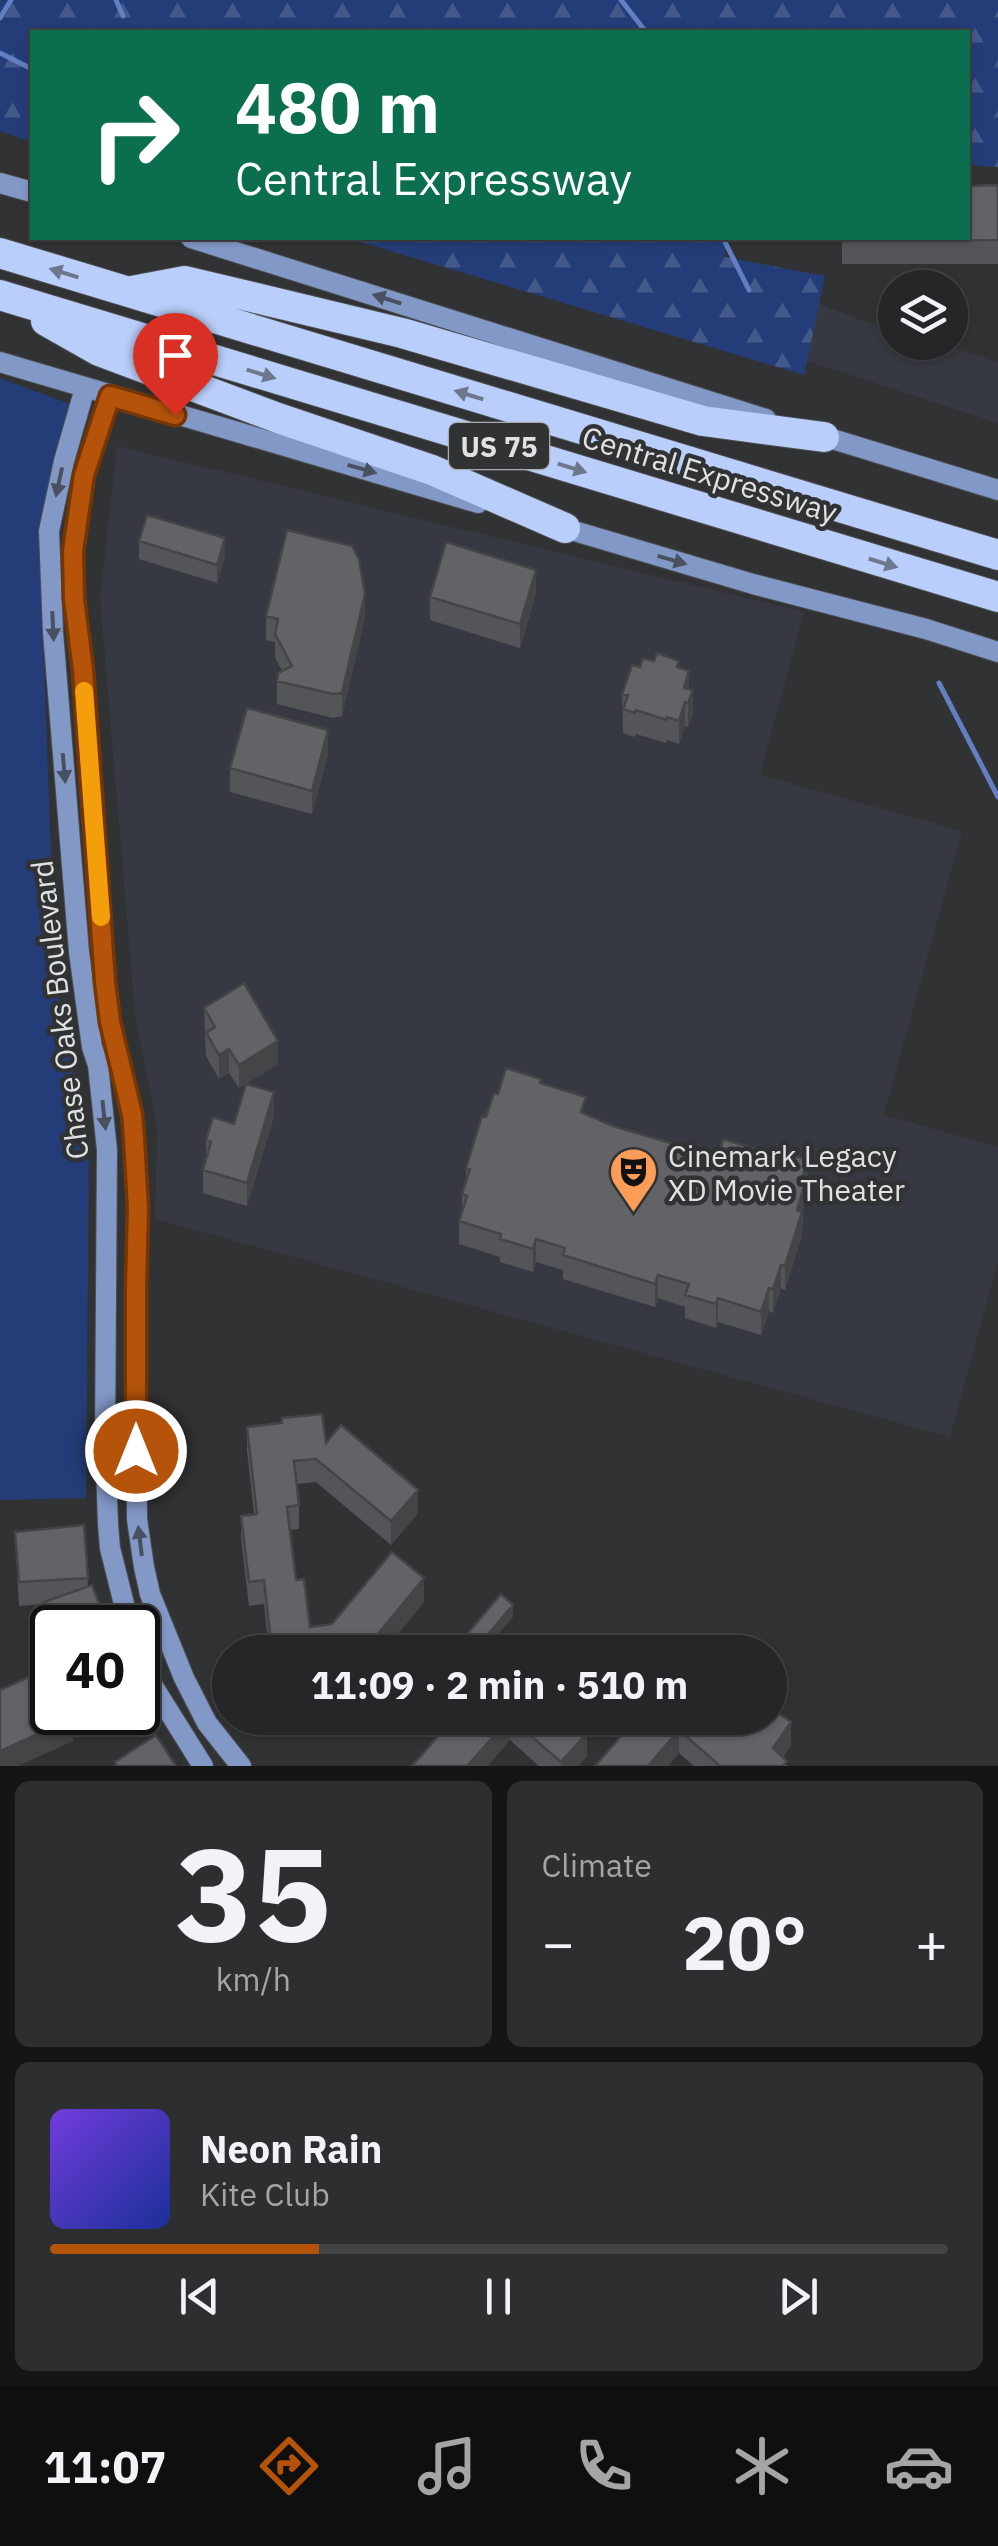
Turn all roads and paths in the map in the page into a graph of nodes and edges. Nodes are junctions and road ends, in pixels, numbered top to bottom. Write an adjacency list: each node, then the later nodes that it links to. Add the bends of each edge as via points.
1 (0, 183): 2 (street)
2 (30, 191)
3 (197, 240): 10 (street, one-way to 3)
4 (0, 253): 5 (highway, Central Expressway / US 75, one-way to 4)
5 (128, 292): 10 (highway, via 185,281 402,333 703,421); 13 (highway, Central Expressway / US 75, one-way to 5)
6 (0, 295): 12 (highway, via 99,351 432,470); 14 (highway, Central Expressway / US 75, one-way to 14)
7 (0, 362): 8 (street)
8 (85, 388): 9 (street); 17 (street, Chase Oaks Boulevard, one-way to 17, via 49,530)
9 (110, 396): 12 (street, one-way to 12); 16 (street, Chase Oaks Boulevard, via 84,475 73,551)
10 (824, 437): 11 (street)
11 (998, 490)
12 (565, 528): 15 (street, one-way to 15)
13 (998, 555)
14 (998, 597)
15 (998, 652)
16 (83, 670): 17 (street); 18 (street, Chase Oaks Boulevard)
17 (56, 671): 19 (street, Chase Oaks Boulevard, one-way to 19)
18 (105, 982): 19 (street); 20 (street, Chase Oaks Boulevard, via 132,1114)
19 (83, 984): 21 (street, Chase Oaks Boulevard, one-way to 21, via 107,1150)
20 (136, 1287): 21 (street); 22 (street, Chase Oaks Boulevard, one-way to 20, via 137,1518)
21 (108, 1288): 23 (street, Chase Oaks Boulevard, via 107,1506)
22 (150, 1594): 23 (street); 26 (street, Chase Oaks Boulevard)
23 (122, 1600): 24 (street, Chase Oaks Boulevard)
24 (123, 1605)
25 (160, 1697): 27 (street)
26 (195, 1698): 27 (street); 29 (street, Chase Oaks Boulevard)
27 (168, 1710): 28 (street)
28 (203, 1766)
29 (241, 1766)

